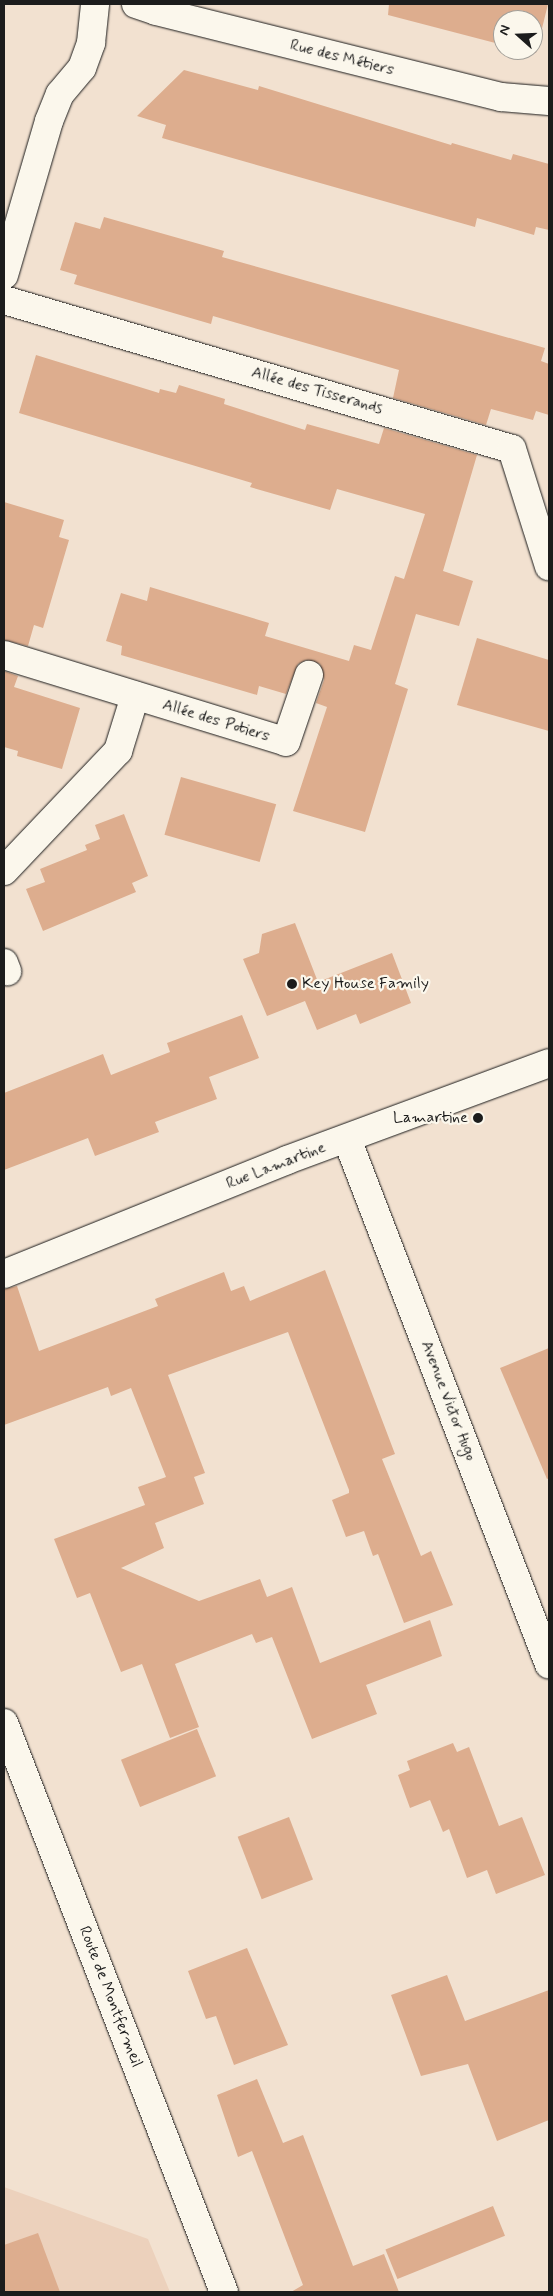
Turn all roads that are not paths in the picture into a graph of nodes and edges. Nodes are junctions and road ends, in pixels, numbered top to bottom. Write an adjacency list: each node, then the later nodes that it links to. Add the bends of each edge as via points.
1 (95, 4): 4 (street, via 90,43 82,68 60,94 49,121)
2 (136, 4): 3 (street, Rue des Métiers, via 501,97)
3 (549, 101)
4 (4, 275)
5 (4, 300): 6 (street, Allée des Tisserands, via 512,449)
6 (549, 566)
7 (4, 655): 9 (street, Allée des Potiers)
8 (309, 675): 9 (street, Allée des Potiers, via 286,742)
9 (135, 696): 10 (street, via 118,751)
10 (4, 871)
11 (549, 1063): 12 (street, Rue Lamartine)
12 (347, 1139): 13 (street, Rue Lamartine); 14 (street, Avenue Victor Hugo)
13 (4, 1274)
14 (549, 1664)
15 (4, 1723): 16 (street, Route de Montfermeil)
16 (220, 2282)

